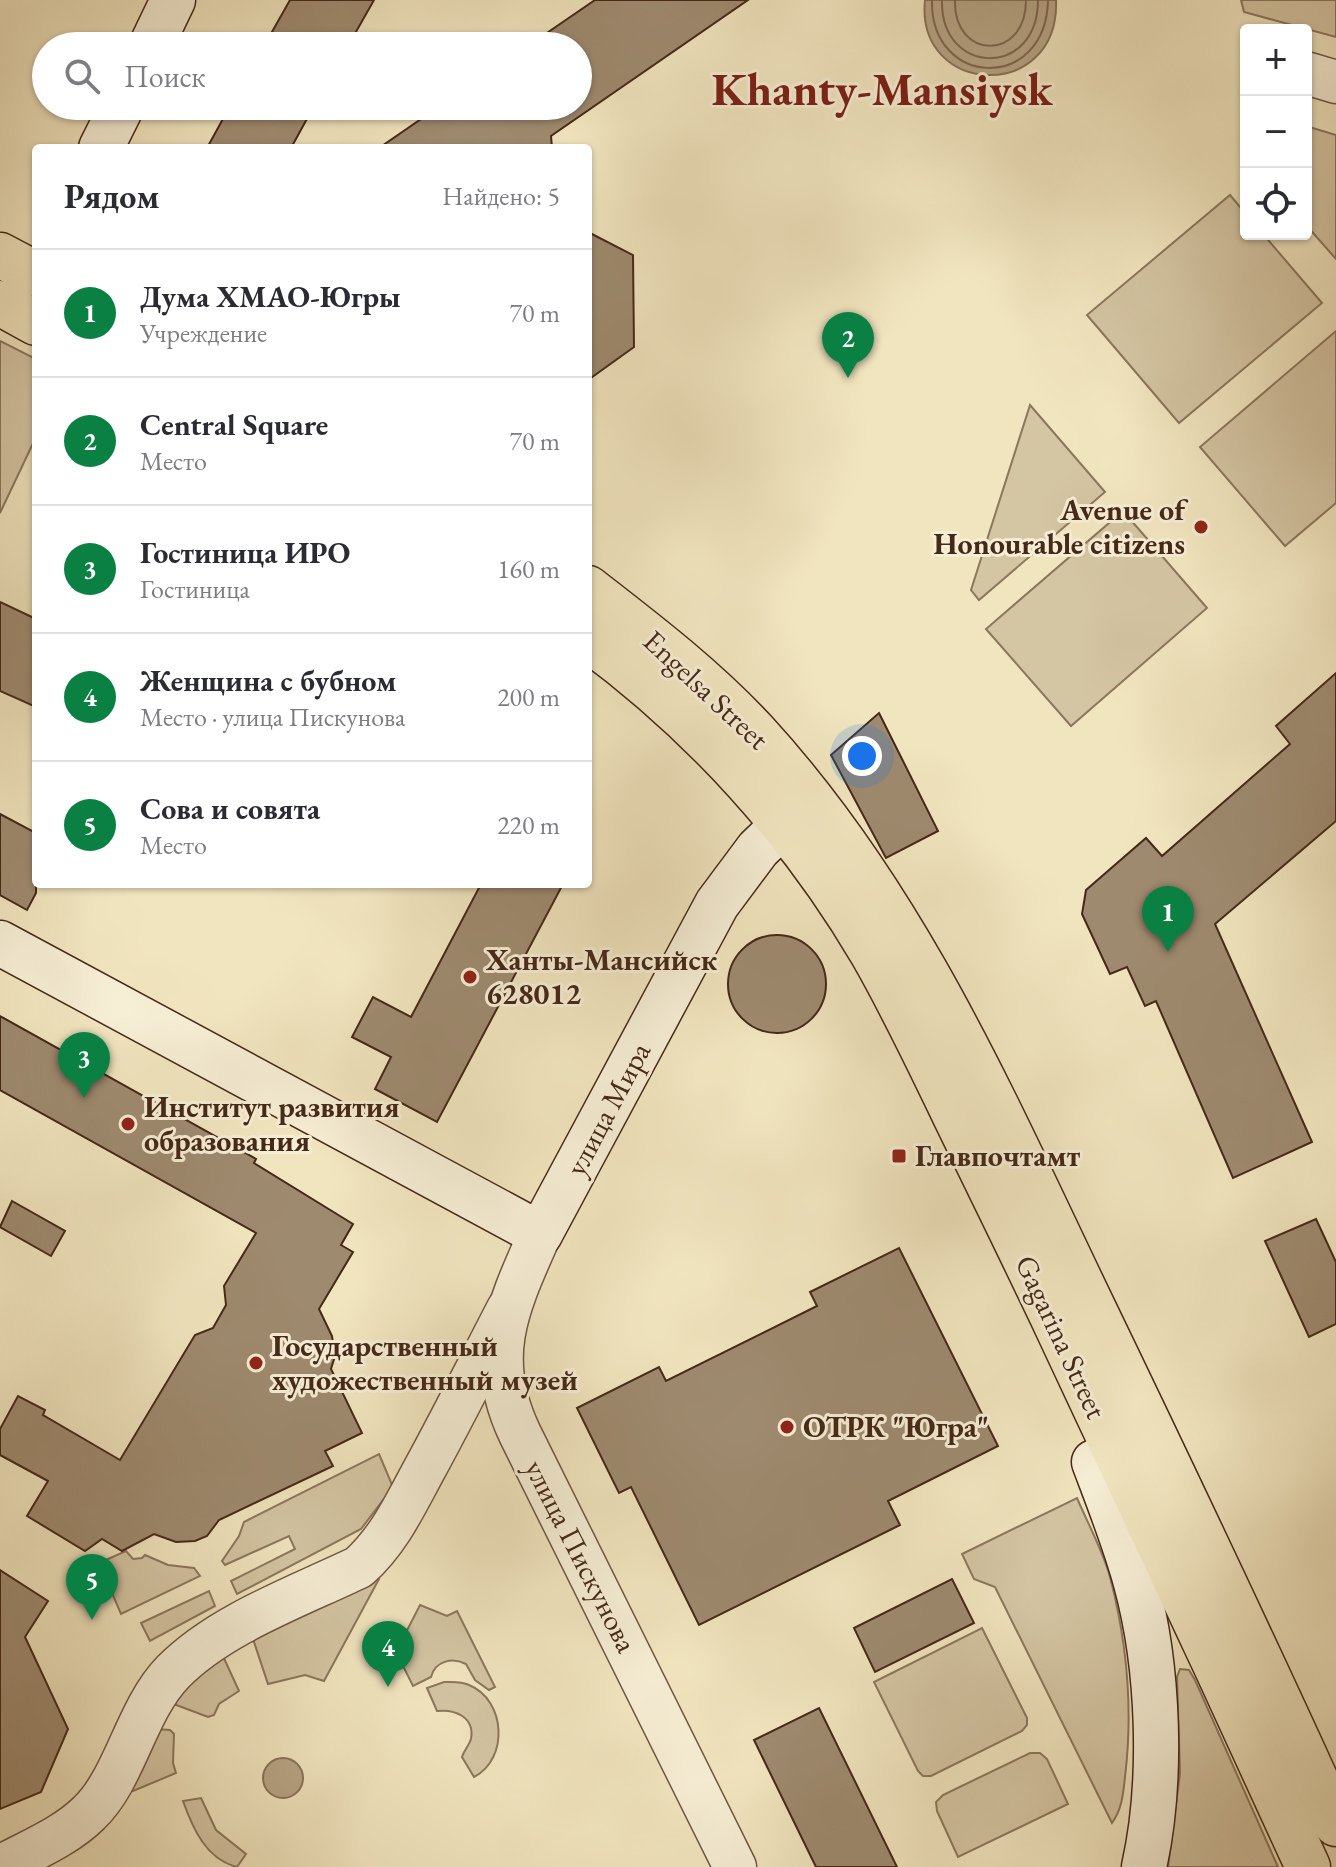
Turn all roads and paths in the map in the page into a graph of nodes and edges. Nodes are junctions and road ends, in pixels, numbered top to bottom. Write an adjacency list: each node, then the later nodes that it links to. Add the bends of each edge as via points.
1 (173, 0): 2 (street)
2 (158, 32)
3 (1312, 75): 4 (street)
4 (1336, 82)
5 (115, 120): 6 (street)
6 (103, 144)
7 (0, 255): 8 (main road)
8 (32, 272)
9 (592, 591): 11 (main road, Engelsa Street, via 717,694 761,739)
10 (592, 642): 11 (main road, Engelsa Street, via 689,722 749,783)
11 (798, 813): 13 (main road, Gagarina Street, via 840,903); 14 (street, улица Мира, via 758,849 717,904); 20 (main road, Gagarina Street, via 873,882 944,1002)
12 (0, 943): 14 (street)
13 (906, 1016): 15 (main road, Gagarina Street); 19 (main road, via 914,1083)
14 (540, 1234): 16 (street, улица Пискунова)
15 (1036, 1283): 19 (main road); 21 (main road, Gagarina Street)
16 (508, 1309): 17 (street); 18 (street, улица Пискунова, via 502,1382)
17 (444, 1433): 18 (street, via 455,1422 480,1415 509,1423); 24 (street, via 375,1553 359,1567 220,1636 189,1658 154,1698 89,1813)
18 (520, 1434): 25 (street, улица Пискунова)
19 (1094, 1462): 21 (main road); 26 (street, via 1147,1627 1156,1773)
20 (1237, 1605): 22 (street, via 1305,1712); 23 (main road, Gagarina Street)
21 (1198, 1624): 27 (main road, Gagarina Street)
22 (1336, 1780)
23 (1336, 1824)
24 (0, 1867)
25 (735, 1867)
26 (1144, 1867)
27 (1308, 1867)

